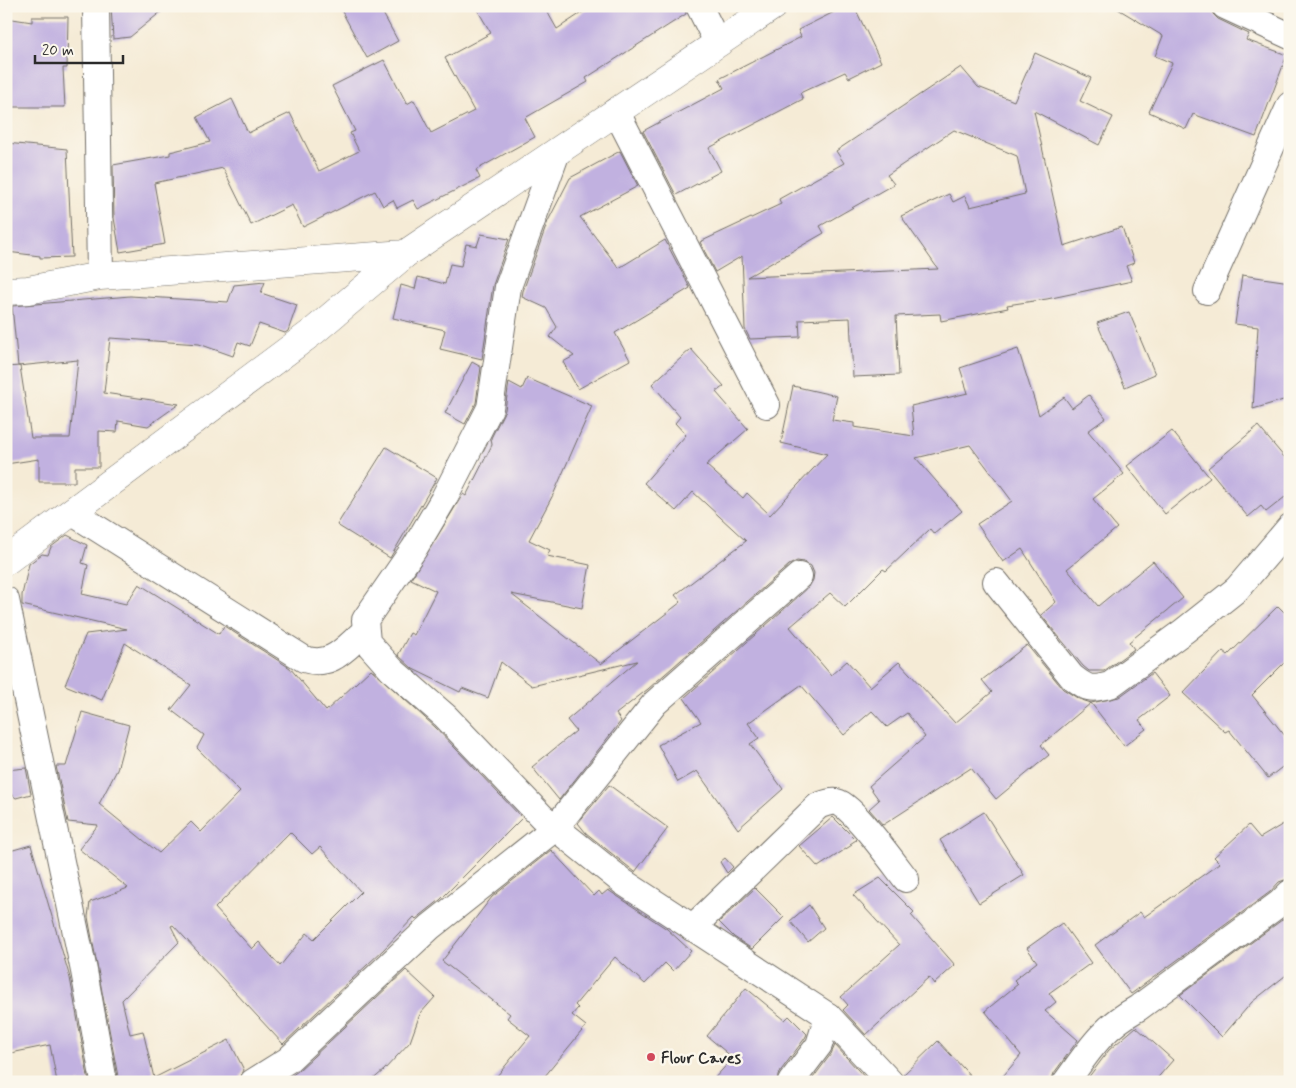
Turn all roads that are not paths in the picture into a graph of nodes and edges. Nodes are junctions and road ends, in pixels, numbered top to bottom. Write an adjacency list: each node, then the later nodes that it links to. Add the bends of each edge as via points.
1 (96, 6): 11 (street)
2 (700, 6): 6 (street)
3 (773, 6): 6 (street)
4 (1225, 6): 5 (street)
5 (1290, 36)
6 (717, 42): 8 (street)
7 (1290, 105): 13 (street)
8 (616, 111): 9 (street); 14 (street)
9 (557, 152): 10 (street); 21 (street, via 508,287 490,408 443,500 365,620)
10 (404, 254): 11 (street); 15 (street, via 314,331)
11 (100, 276): 12 (street)
12 (6, 291)
13 (1207, 292)
14 (766, 405)
15 (73, 513): 17 (street); 21 (street, via 304,659 316,663 332,659)
16 (1290, 526): 19 (street, via 1237,589 1110,685 1097,688 1085,688 1072,677)
17 (6, 561)
18 (800, 576): 22 (street, via 655,703)
19 (996, 582)
20 (6, 600): 27 (street, via 84,971)
21 (364, 632): 22 (street, via 367,642 392,670 445,716)
22 (555, 828): 25 (street, via 623,882); 28 (street, via 430,928 288,1060)
23 (906, 879): 25 (street, via 850,810 837,802 828,803 818,806)
24 (1290, 893): 31 (street, via 1146,1002 1116,1020 1096,1040)
25 (692, 928): 26 (street)
26 (828, 1016): 29 (street, via 819,1045); 30 (street)
27 (104, 1082)
28 (253, 1082)
29 (791, 1082)
30 (890, 1082)
31 (1066, 1082)

